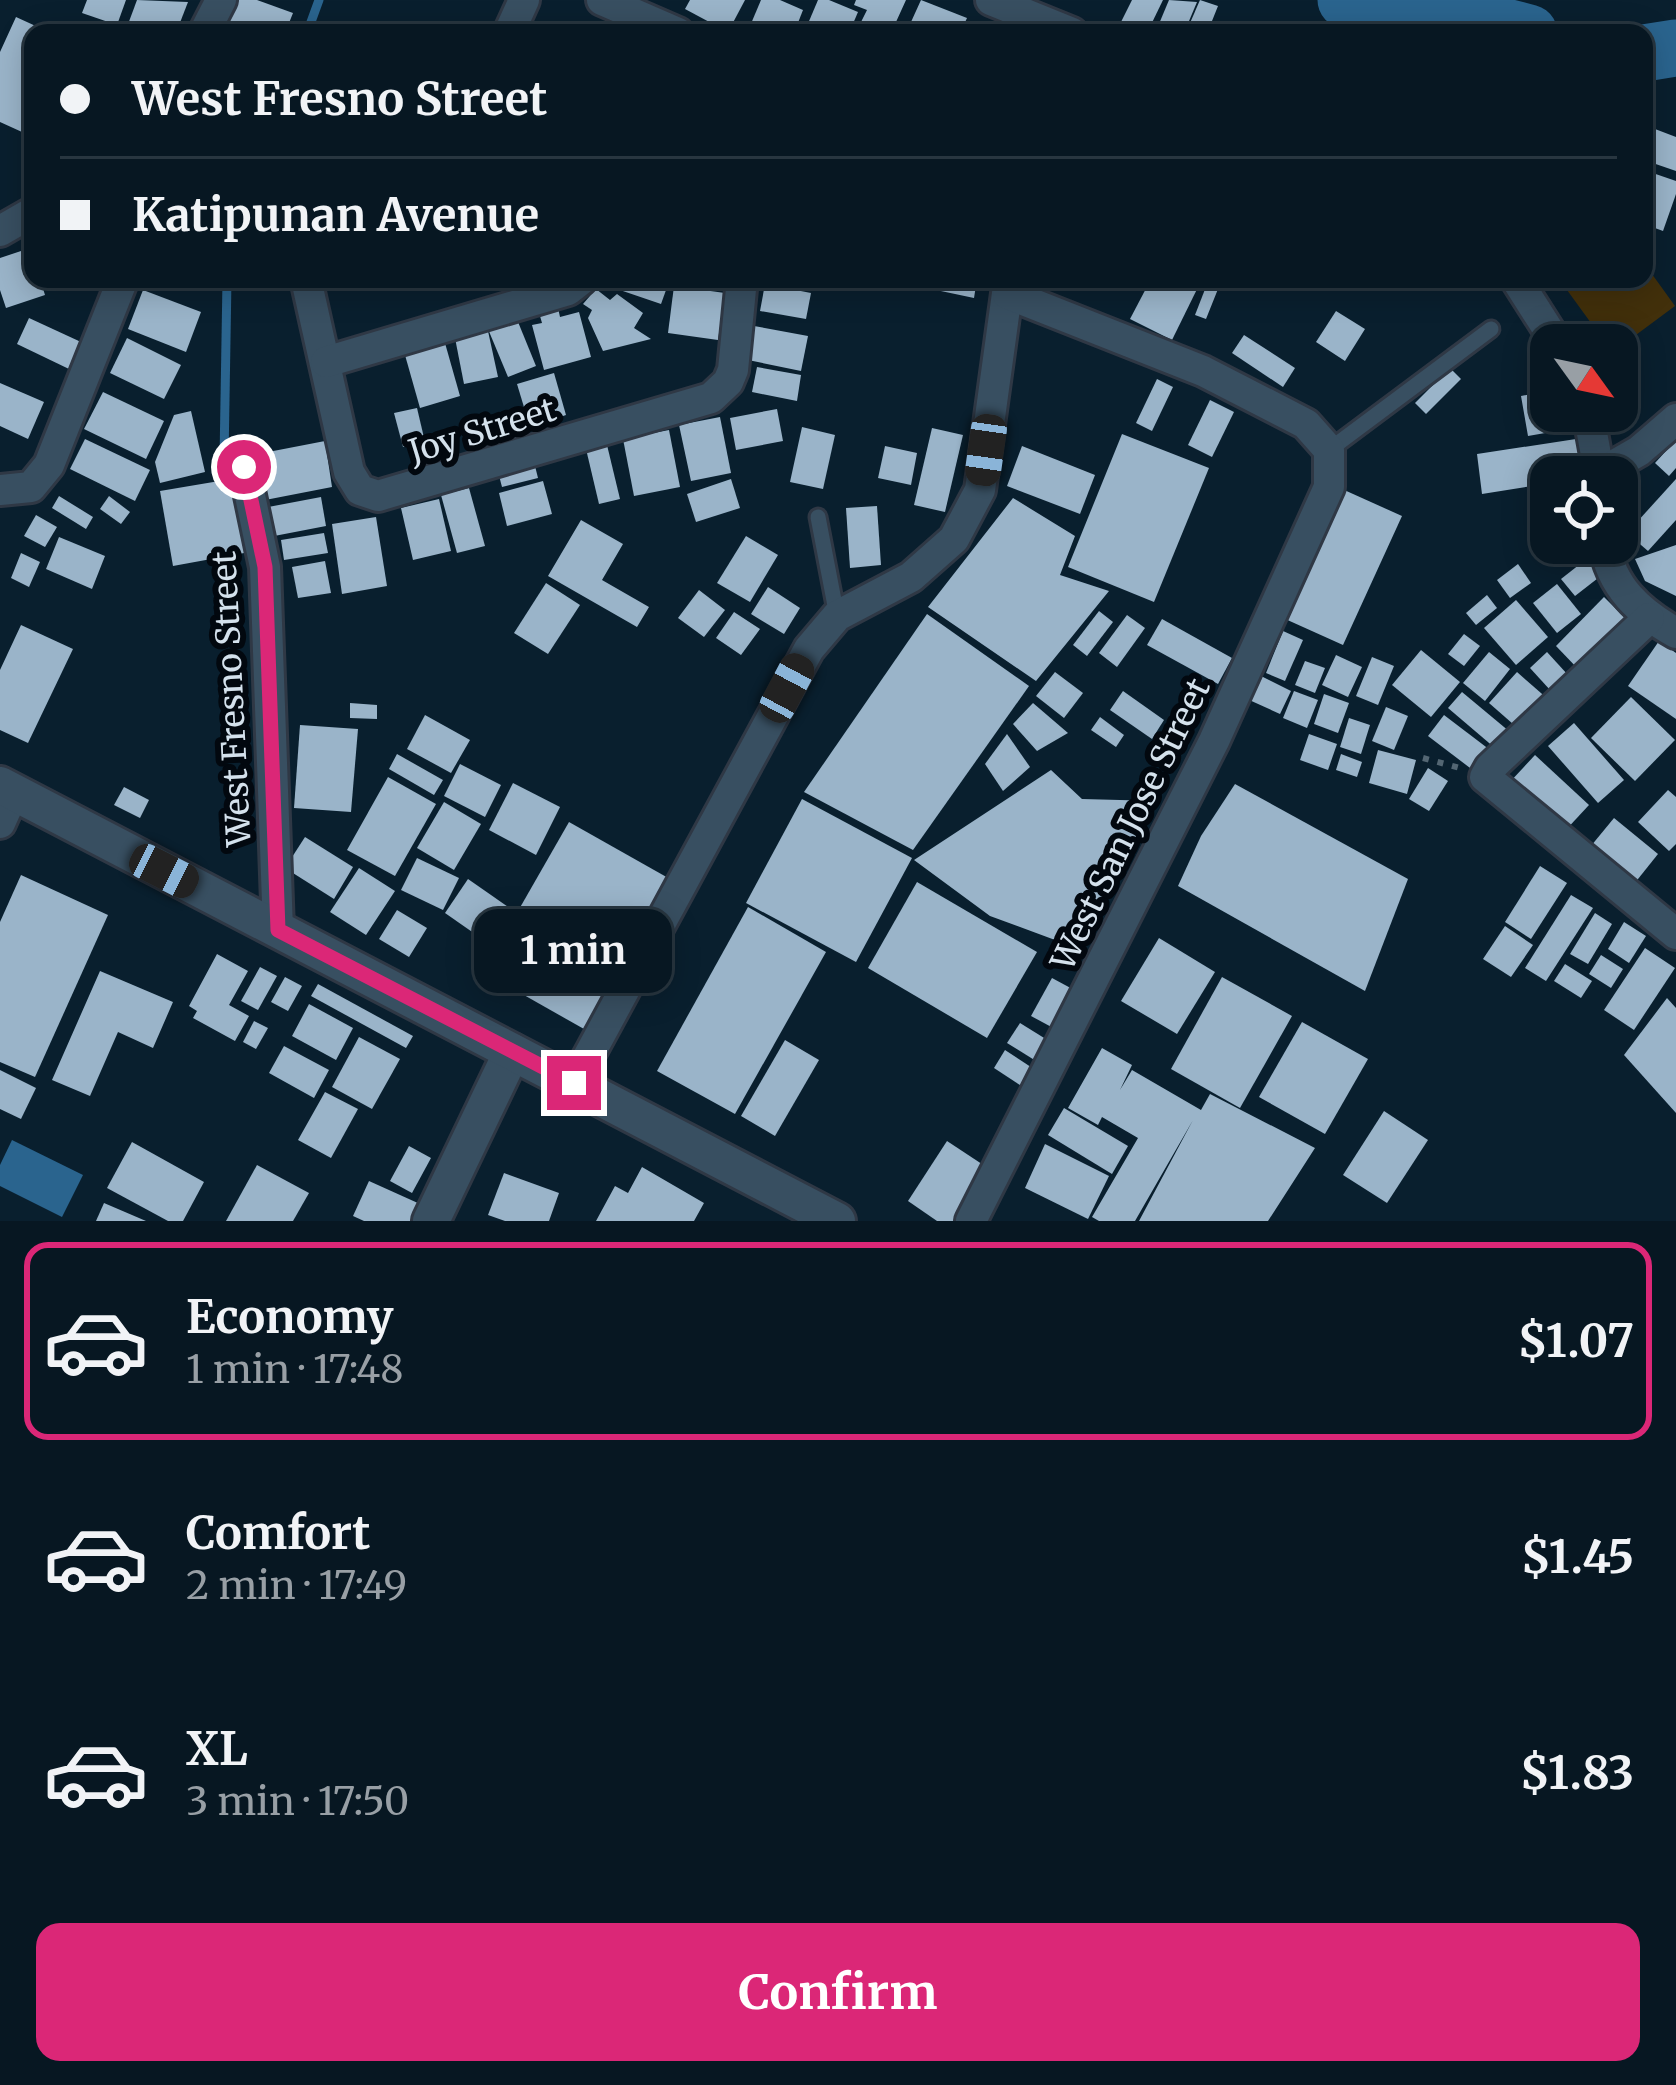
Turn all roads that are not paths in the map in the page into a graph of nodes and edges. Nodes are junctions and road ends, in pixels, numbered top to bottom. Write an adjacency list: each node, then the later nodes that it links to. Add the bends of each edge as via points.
1 (602, 0): 3 (street)
2 (991, 0): 4 (street)
3 (667, 23)
4 (1050, 24)
5 (119, 288): 19 (street, via 49,465 31,488)
6 (308, 288): 14 (street, Joy Street)
7 (571, 288): 14 (street)
8 (741, 288): 14 (street, Joy Street, via 734,370 711,398 390,495 352,483)
9 (1009, 288): 22 (street, via 980,490 954,539 911,577)
10 (1014, 288): 16 (street, via 1202,370 1306,424)
11 (1522, 288): 12 (street)
12 (1545, 324)
13 (1491, 328): 16 (lane)
14 (326, 362)
15 (1676, 419): 17 (street)
16 (1329, 450): 31 (street, West San Jose Street, via 1329,487 1214,741)
17 (1632, 456)
18 (244, 467): 25 (street, West Fresno Street, via 265,567)
19 (0, 490)
20 (818, 517): 22 (lane)
21 (1611, 564): 23 (street, via 1616,581)
22 (837, 616): 28 (street, via 808,649)
23 (1663, 626): 26 (street, via 1485,777)
24 (4, 800): 25 (main road)
25 (278, 930): 27 (main road)
26 (1676, 934)
27 (512, 1052): 28 (main road); 29 (main road)
28 (574, 1083): 30 (main road)
29 (431, 1221)
30 (837, 1221)
31 (971, 1221)

